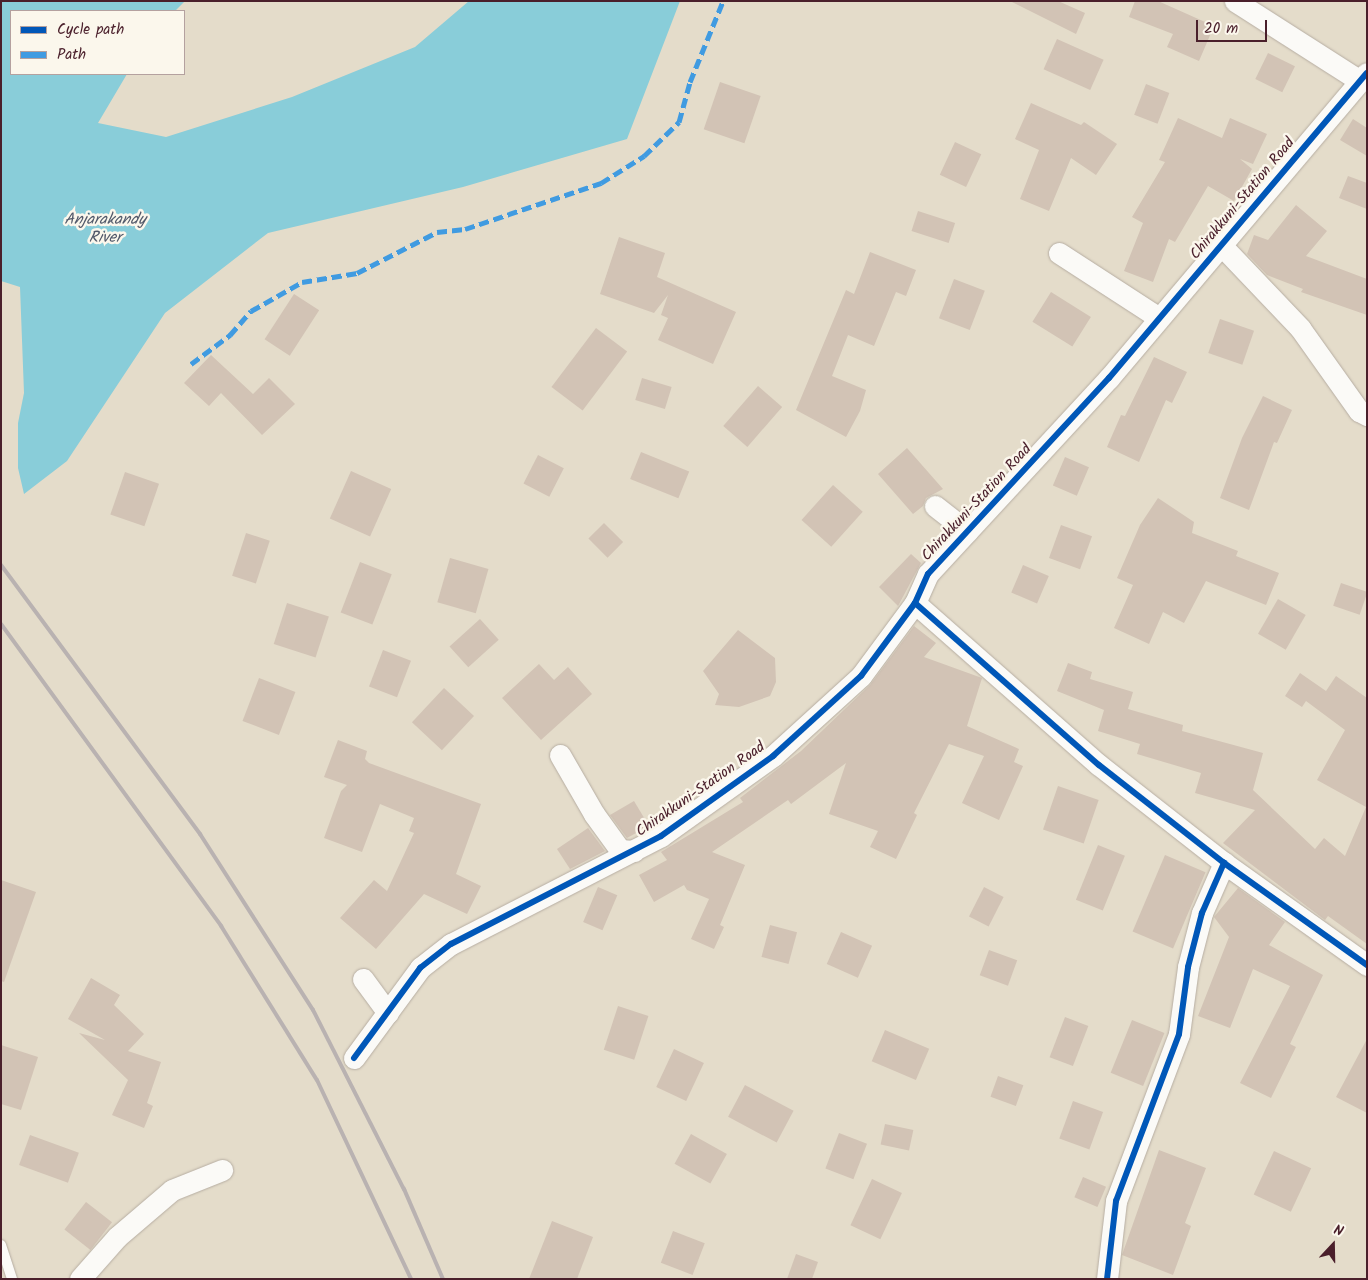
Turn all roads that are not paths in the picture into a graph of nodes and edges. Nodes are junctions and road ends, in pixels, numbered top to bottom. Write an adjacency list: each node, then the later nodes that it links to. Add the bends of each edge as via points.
1 (1235, 1): 2 (street)
2 (1363, 77): 3 (street, Chirakkuni-Station Road, via 1250,197)
3 (1221, 245): 5 (street, Chirakkuni-Station Road); 6 (street, via 1300,328 1360,411)
4 (1059, 254): 5 (street)
5 (1159, 318): 8 (street, Chirakkuni-Station Road, via 1040,455)
6 (1367, 415)
7 (935, 506): 8 (street)
8 (967, 531): 9 (street, Chirakkuni-Station Road, via 928,574)
9 (915, 602): 11 (street, Chirakkuni-Station Road, via 861,676 773,756 661,836); 12 (street, via 1099,765)
10 (560, 755): 11 (street, via 594,814 620,850)
11 (634, 851): 15 (street, Chirakkuni-Station Road, via 452,944 420,968)
12 (1224, 862): 13 (street); 21 (street, via 1202,913 1188,967 1179,1034 1116,1201)
13 (1367, 965)
14 (363, 979): 15 (street)
15 (388, 1013): 16 (street, Chirakkuni-Station Road)
16 (354, 1058)
17 (222, 1170): 20 (street, via 172,1190 117,1237)
18 (1, 1245): 19 (lane)
19 (12, 1279)
20 (80, 1279)
21 (1107, 1279)

